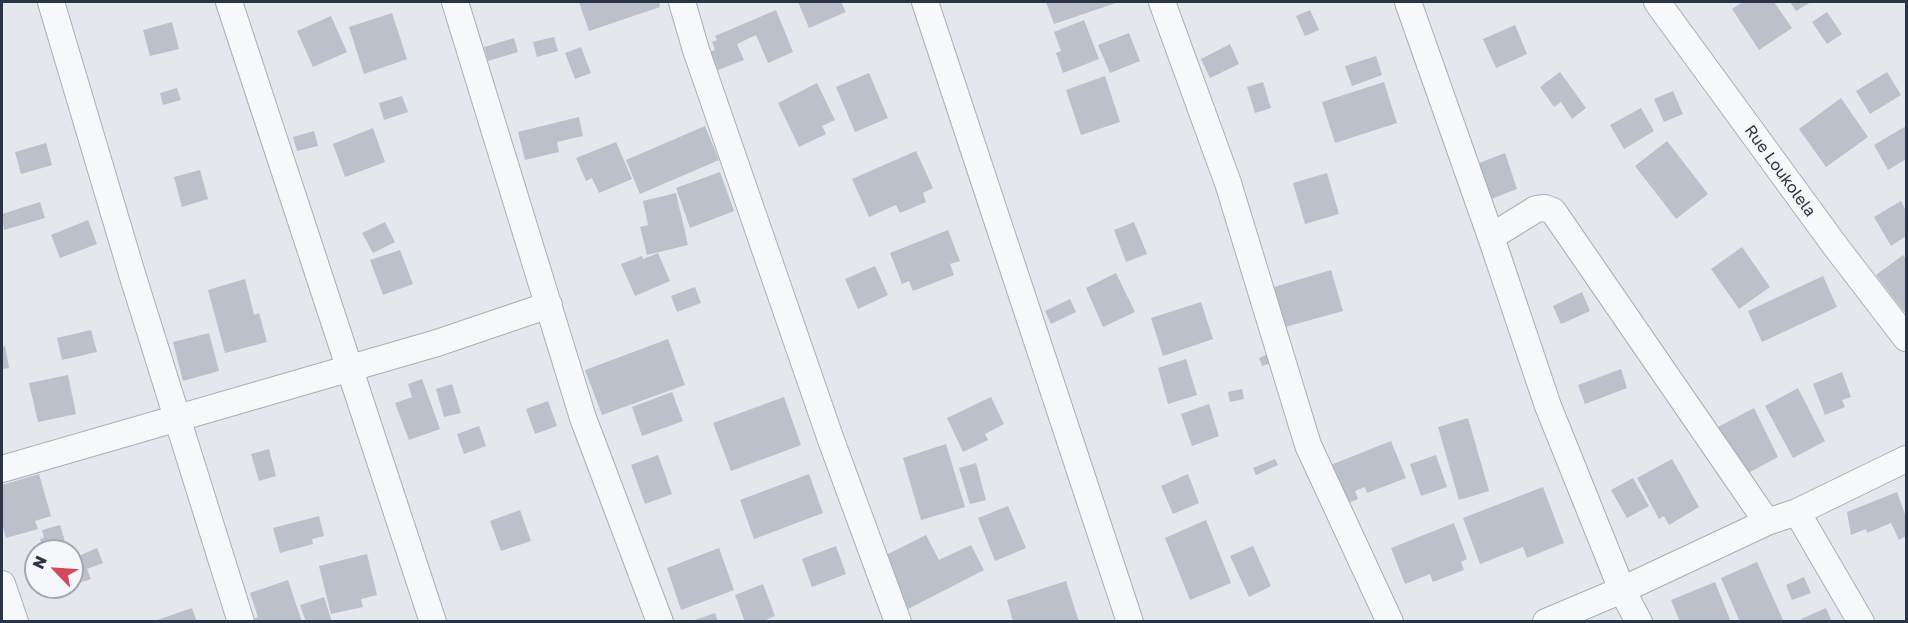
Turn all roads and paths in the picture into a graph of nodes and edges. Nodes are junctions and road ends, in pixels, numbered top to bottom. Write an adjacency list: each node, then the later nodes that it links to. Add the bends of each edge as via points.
1 (51, 2): 13 (street)
2 (230, 2): 12 (street)
3 (455, 2): 10 (street)
4 (682, 2): 24 (street, via 831,440)
5 (925, 2): 25 (street)
6 (1162, 2): 26 (street, via 1228,183 1308,445)
7 (1408, 2): 9 (street)
8 (1657, 2): 11 (street, Rue Loukolela)
9 (1491, 237): 17 (street, via 1536,209 1553,211); 19 (street, via 1548,406)
10 (549, 305): 12 (street); 23 (street, via 583,418)
11 (1906, 338)
12 (350, 368): 13 (street); 22 (street)
13 (177, 419): 15 (street); 21 (street)
14 (1906, 459): 16 (street)
15 (2, 469)
16 (1797, 512): 17 (street); 29 (street)
17 (1767, 522): 19 (street)
18 (2, 584): 20 (street)
19 (1622, 590): 27 (street); 28 (street)
20 (15, 621)
21 (241, 621)
22 (433, 621)
23 (660, 621)
24 (898, 621)
25 (1130, 621)
26 (1390, 621)
27 (1546, 621)
28 (1639, 621)
29 (1861, 621)

